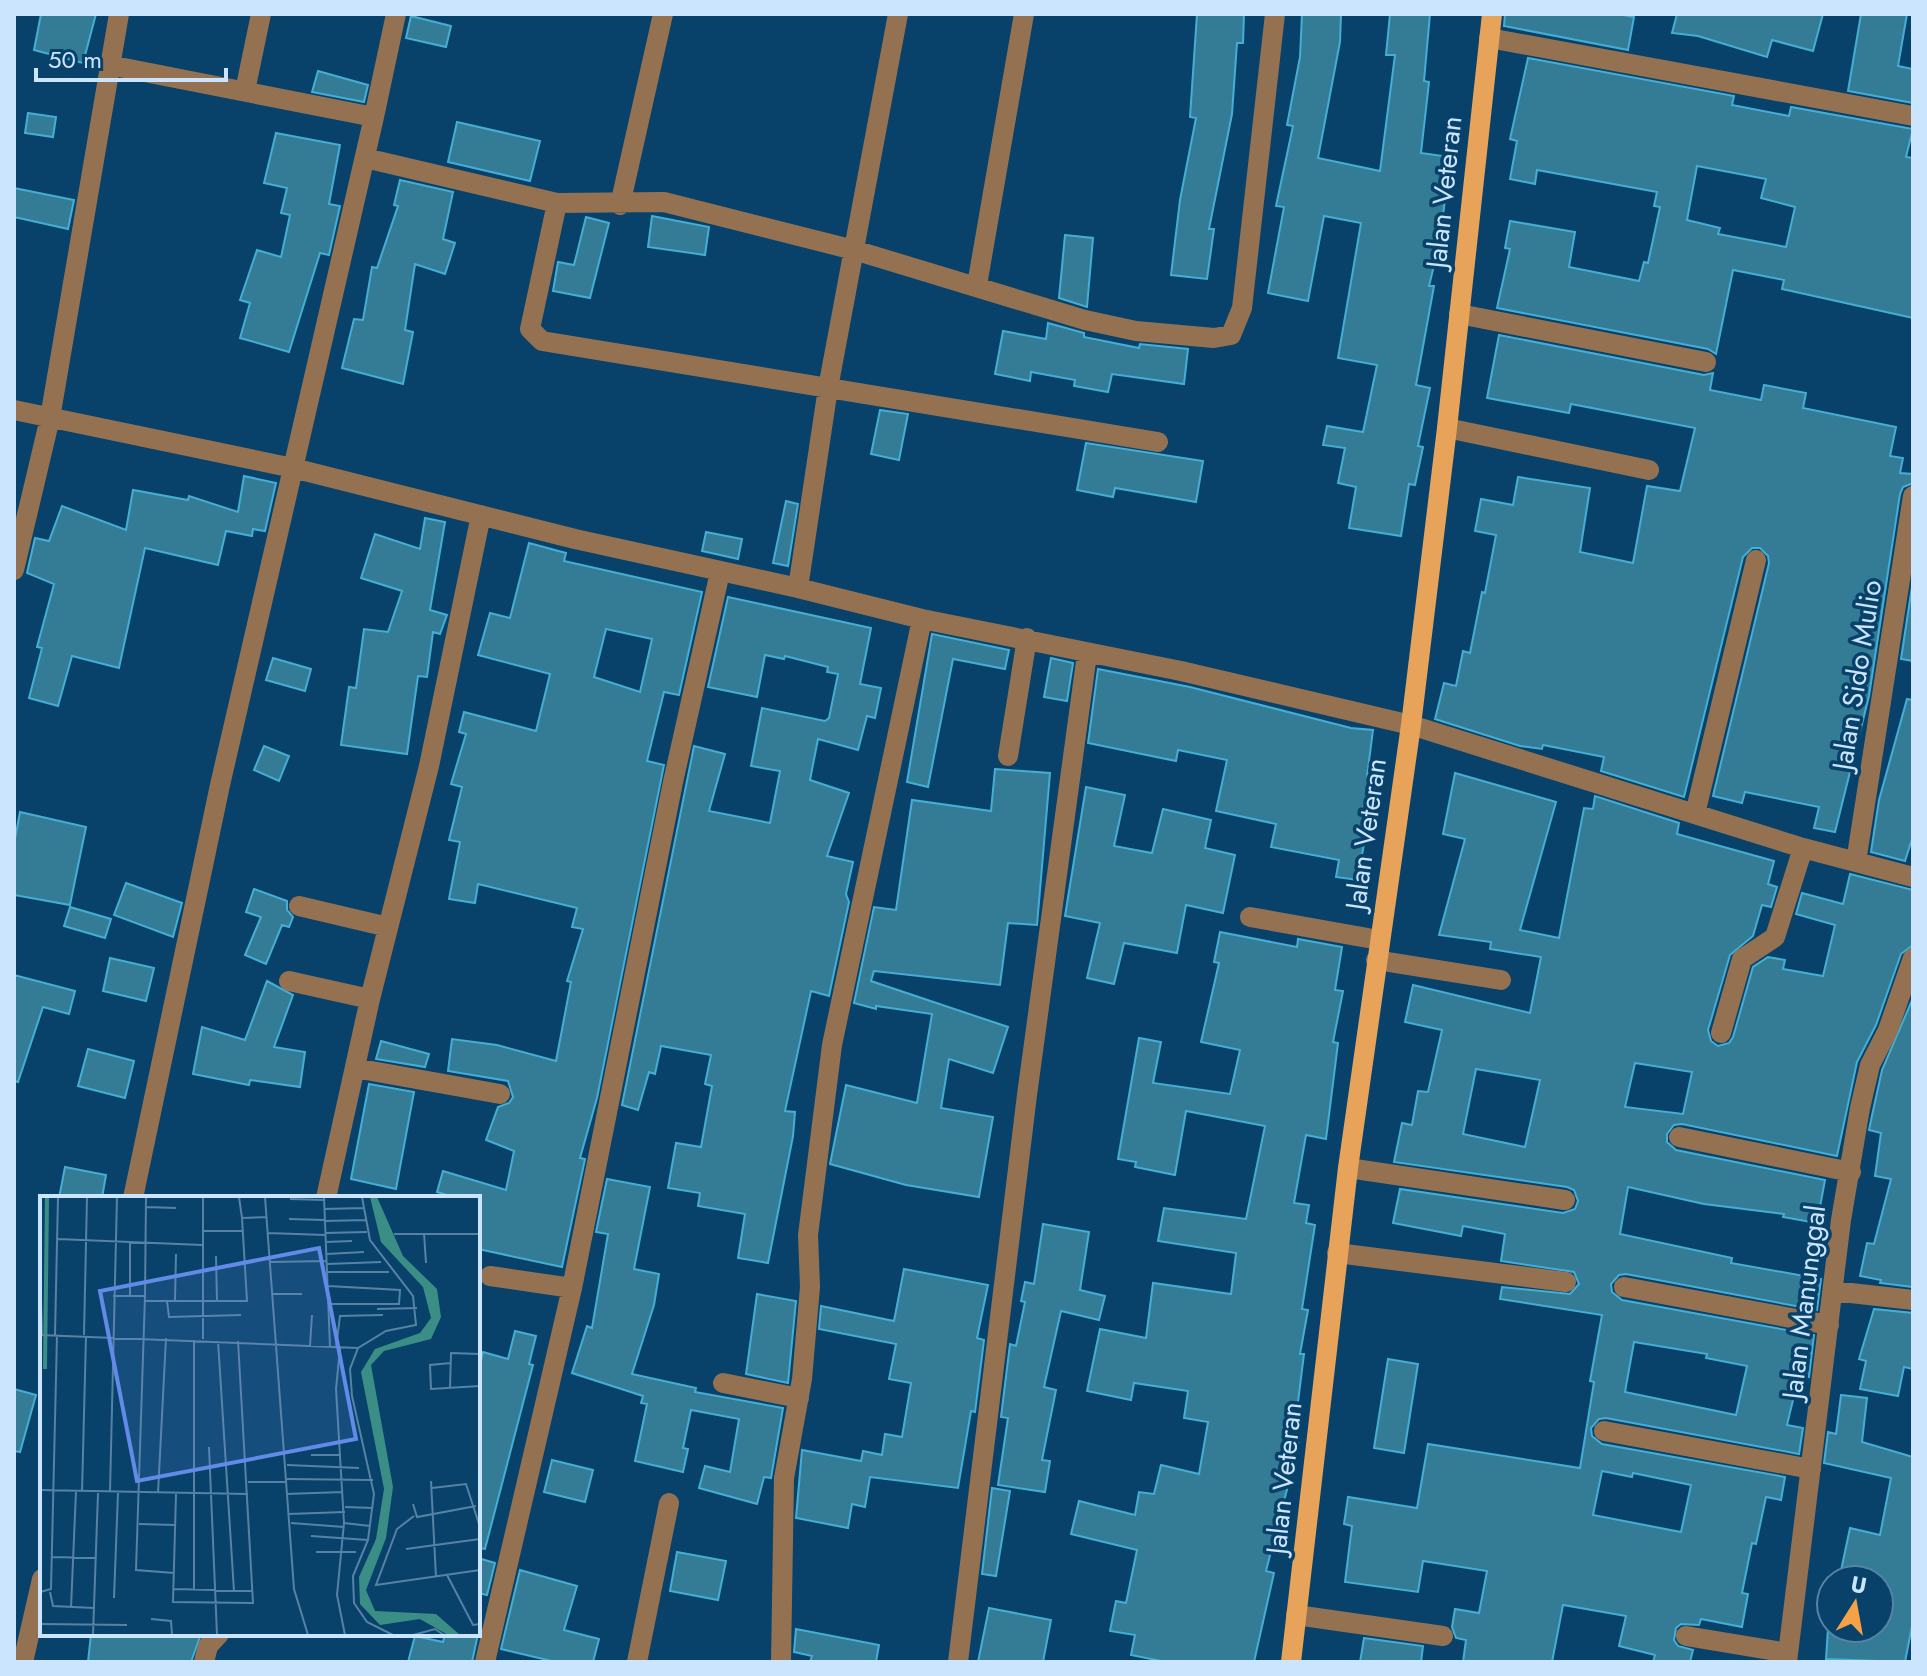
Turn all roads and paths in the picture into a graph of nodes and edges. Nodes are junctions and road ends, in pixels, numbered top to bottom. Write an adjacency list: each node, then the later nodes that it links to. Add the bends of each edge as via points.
1 (119, 14): 10 (street)
2 (261, 14): 11 (street)
3 (396, 14): 13 (street)
4 (663, 14): 16 (street)
5 (898, 14): 17 (street)
6 (1024, 14): 18 (street)
7 (1275, 14): 18 (street, via 1242,308 1231,335 1136,331)
8 (1492, 14): 9 (main road, Jalan Veteran)
9 (1489, 38): 12 (street); 19 (main road, Jalan Veteran)
10 (109, 65): 11 (street); 23 (street)
11 (245, 91): 13 (street)
12 (1913, 116)
13 (374, 117): 14 (street)
14 (365, 158): 15 (street); 26 (street)
15 (557, 203): 16 (street); 21 (street, via 531,320 534,336)
16 (620, 205): 17 (street, via 664,202)
17 (854, 250): 18 (street); 21 (street)
18 (977, 285)
19 (1459, 314): 20 (street); 24 (main road, Jalan Veteran)
20 (1706, 362)
21 (828, 388): 25 (street); 33 (street)
22 (14, 410): 23 (street)
23 (50, 418): 26 (street); 31 (street)
24 (1447, 428): 27 (street); 37 (main road, Jalan Veteran)
25 (1158, 442)
26 (293, 468): 29 (street); 57 (street, via 186,937)
27 (1649, 470)
28 (1913, 496): 41 (street, Jalan Sido Mulio)
29 (481, 515): 32 (street); 45 (street, via 429,766)
30 (1756, 560): 39 (street)
31 (14, 570)
32 (720, 572): 33 (street); 64 (street)
33 (798, 588): 34 (street)
34 (922, 619): 35 (street); 69 (street, via 832,1045 808,1235 810,1287)
35 (1027, 638): 36 (street); 38 (street)
36 (1087, 654): 37 (street); 84 (street)
37 (1411, 725): 39 (street); 46 (main road, Jalan Veteran)
38 (1008, 756)
39 (1695, 814): 40 (street)
40 (1803, 848): 41 (street); 51 (street, via 1775,937 1742,959)
41 (1856, 862): 42 (street)
42 (1912, 873)
43 (299, 906): 45 (street)
44 (1250, 917): 46 (street)
45 (388, 927): 50 (street)
46 (1378, 950): 48 (street); 55 (main road, Jalan Veteran)
47 (1913, 958): 56 (street, Jalan Manunggal, via 1870,1065)
48 (1501, 980)
49 (289, 981): 50 (street)
50 (370, 999): 52 (street)
51 (1721, 1033)
52 (355, 1068): 53 (street); 58 (street)
53 (500, 1094)
54 (1679, 1137): 56 (street)
55 (1348, 1168): 59 (street); 60 (main road, Jalan Veteran)
56 (1851, 1172): 65 (street, Jalan Manunggal)
57 (133, 1196)
58 (326, 1196)
59 (1565, 1200)
60 (1337, 1253): 62 (street); 74 (main road, Jalan Veteran)
61 (490, 1276): 64 (street)
62 (1566, 1282)
63 (1624, 1287): 67 (street)
64 (572, 1288): 81 (street)
65 (1833, 1291): 66 (street); 67 (street, Jalan Manunggal)
66 (1913, 1300)
67 (1829, 1325): 71 (street, Jalan Manunggal)
68 (723, 1383): 69 (street)
69 (799, 1398): 83 (street, via 784,1478)
70 (1604, 1431): 71 (street)
71 (1811, 1469): 78 (street, Jalan Manunggal)
72 (669, 1503): 82 (street)
73 (40, 1588): 79 (street)
74 (1296, 1615): 76 (street); 85 (main road, Jalan Veteran)
75 (217, 1636): 80 (street)
76 (1443, 1636)
77 (1686, 1636): 78 (street)
78 (1788, 1657)
79 (23, 1662)
80 (204, 1662)
81 (485, 1662)
82 (637, 1662)
83 (781, 1662)
84 (958, 1662)
85 (1291, 1662)

